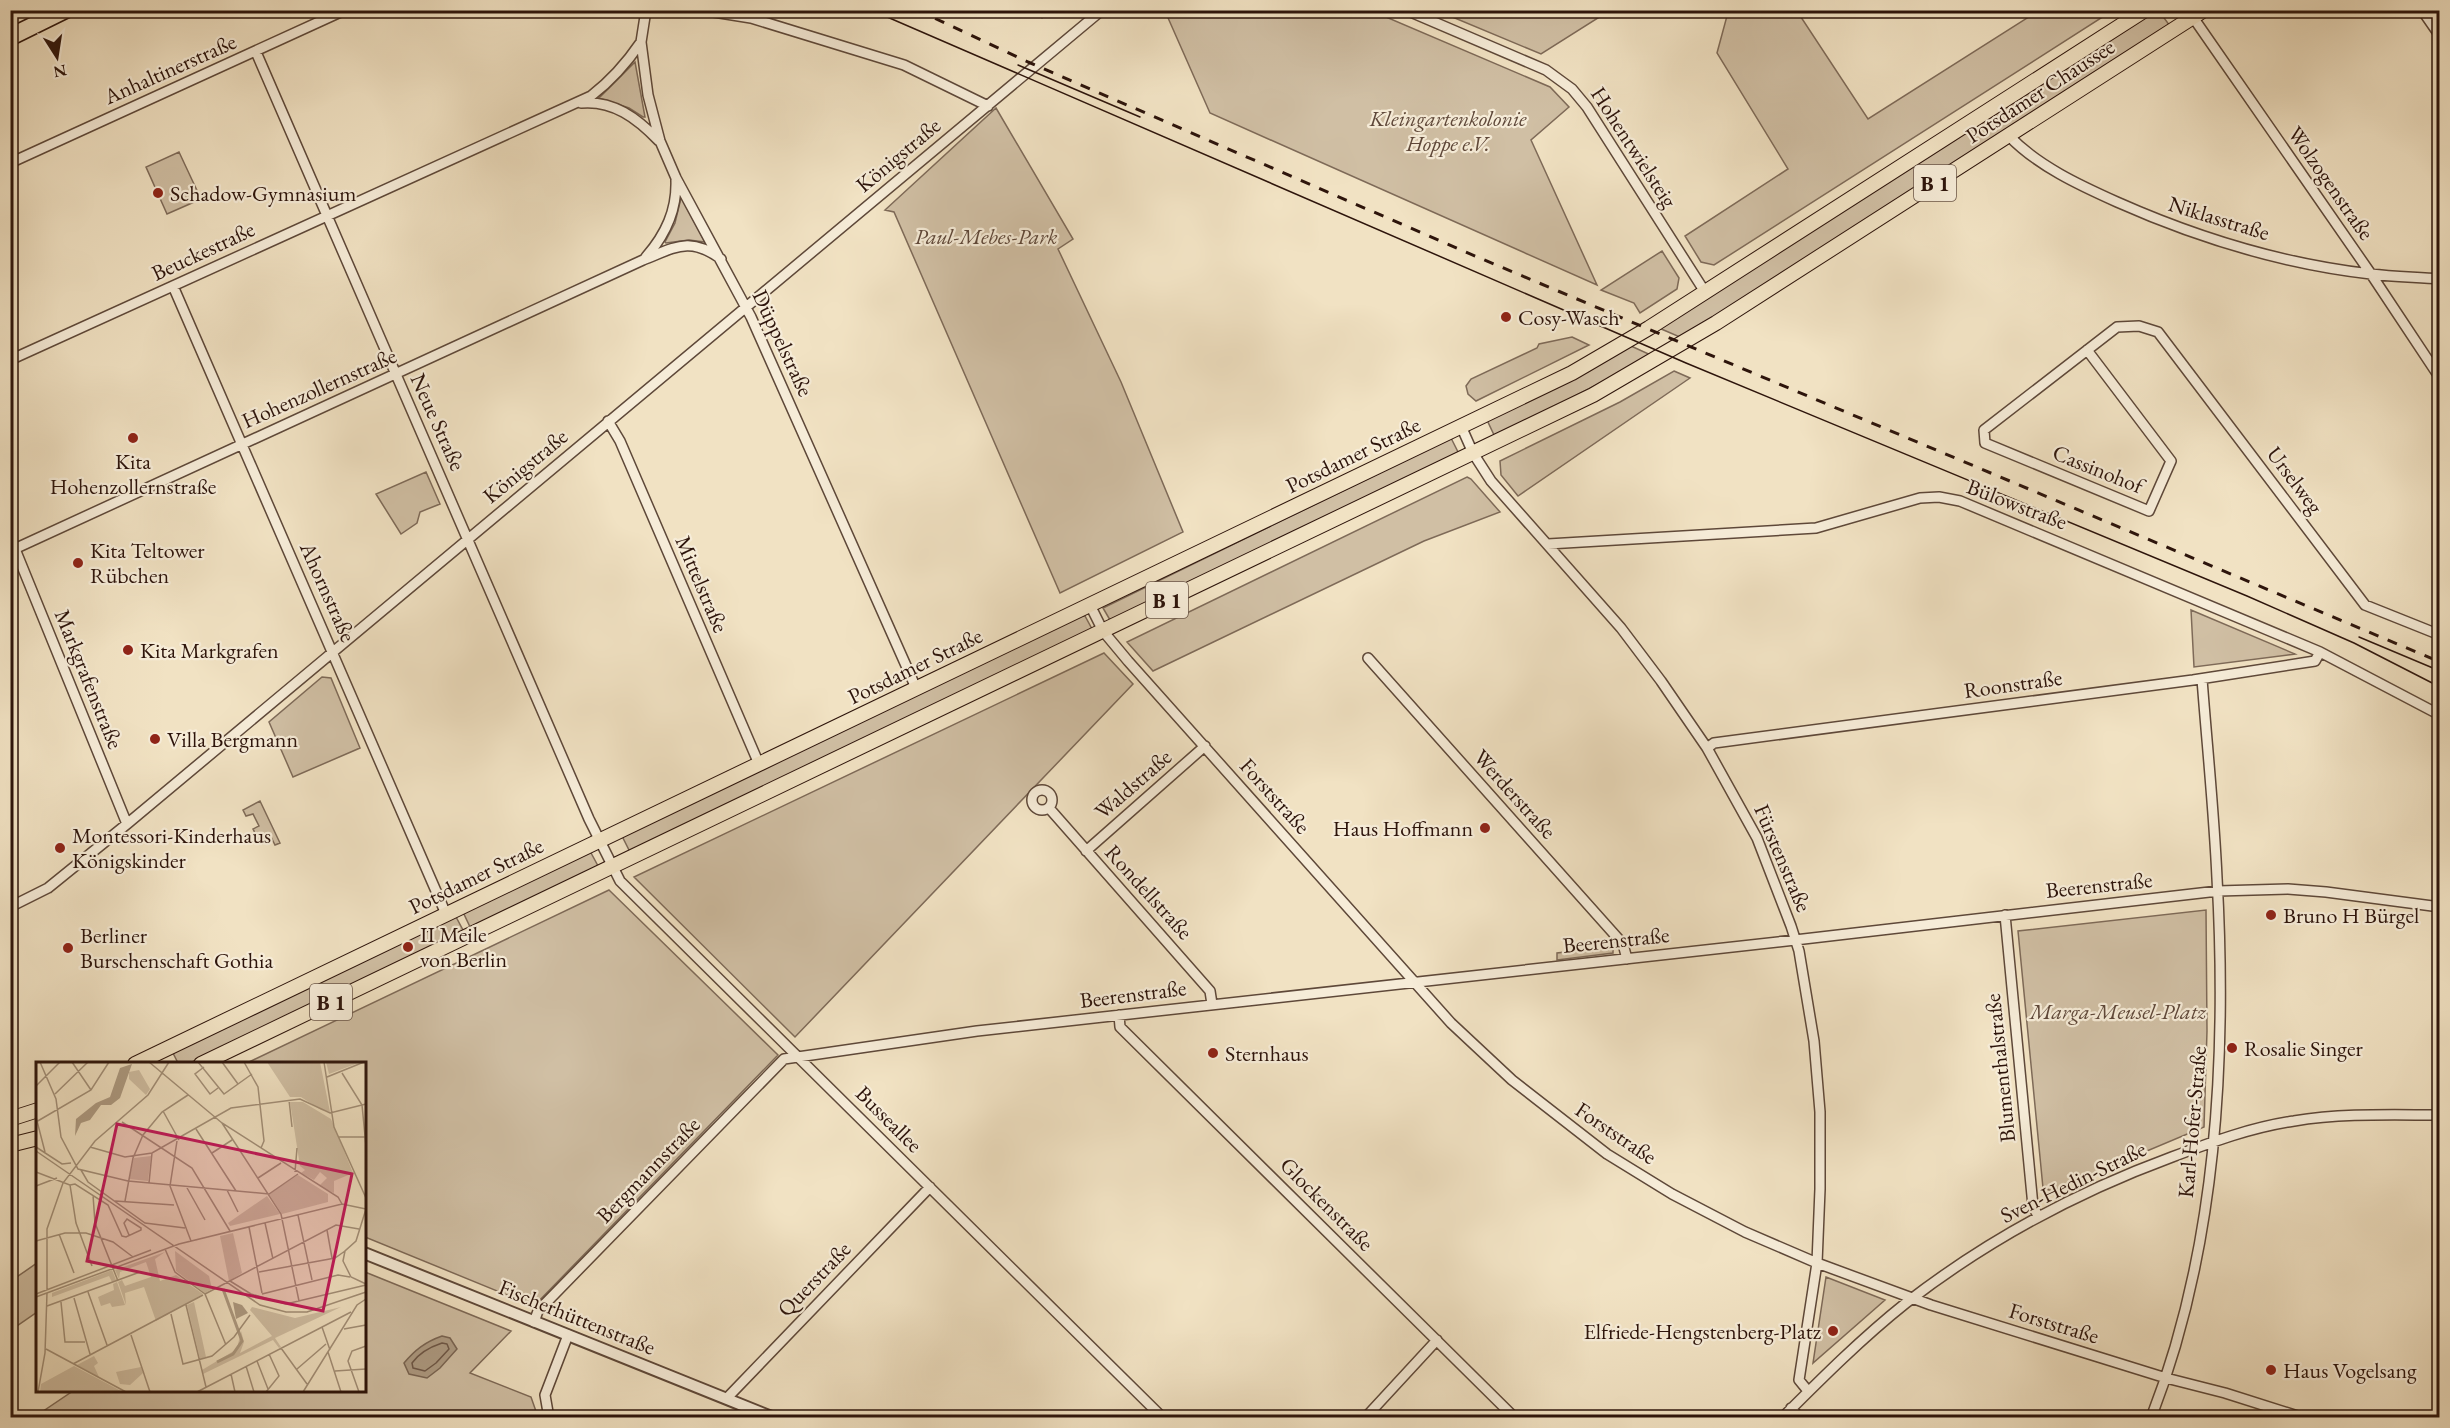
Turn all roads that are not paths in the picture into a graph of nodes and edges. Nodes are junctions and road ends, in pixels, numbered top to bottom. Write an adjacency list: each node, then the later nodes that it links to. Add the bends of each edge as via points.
1 (345, 10): 11 (street, Anhaltinerstraße)
2 (646, 10): 10 (street, Düppelstraße)
3 (701, 10): 13 (street, via 751,18 895,61)
4 (1102, 10): 13 (street, Königstraße)
5 (1406, 10): 24 (street, Hohentwielsteig, via 1546,70 1572,88)
6 (2145, 10): 24 (main road, Potsdamer Chaussee / B 1)
7 (2422, 10): 9 (street)
8 (2195, 13): 14 (main road, Potsdamer Chaussee / B 1); 21 (street, Wolzogenstraße)
9 (2439, 36)
10 (641, 42): 12 (street, Beuckestraße, via 608,83); 15 (street, Düppelstraße, via 648,95)
11 (256, 52): 16 (street, Anhaltinerstraße); 18 (street, Neue Straße)
12 (575, 103): 15 (street, Beuckestraße, via 609,105 625,112); 18 (street, Beuckestraße)
13 (988, 106): 25 (street, Königstraße)
14 (2009, 136): 21 (street, Niklasstraße, via 2020,148 2087,189 2160,221 2238,247); 34 (main road, Potsdamer Chaussee / B 1, via 1716,323 1593,395)
15 (660, 141): 17 (street, Düppelstraße)
16 (10, 163)
17 (676, 178): 19 (street, Düppelstraße); 20 (street, Hohenzollernstraße, via 672,216)
18 (327, 215): 23 (street, Beuckestraße); 29 (street, Neue Straße)
19 (721, 259): 20 (street, Hohenzollernstraße, via 705,248 690,245); 25 (street, Düppelstraße)
20 (643, 260): 29 (street, Hohenzollernstraße)
21 (2371, 274): 22 (street, Niklasstraße); 30 (street, Wolzogenstraße)
22 (2439, 279)
23 (173, 286): 28 (street, Beuckestraße); 33 (street, Ahornstraße)
24 (1705, 292): 32 (main road, Potsdamer Straße / B 1, via 1598,359)
25 (746, 306): 31 (street, Königstraße); 45 (street, Düppelstraße)
26 (2139, 326): 27 (street, Cassinohof, via 2117,327); 40 (street, Urselweg, via 2158,332 2366,605)
27 (2087, 350): 27 (street, Cassinohof, via 1984,430 1985,443 2149,511 2171,460)
28 (10, 360)
29 (396, 374): 33 (street, Hohenzollernstraße); 35 (street, Neue Straße)
30 (2439, 378)
31 (608, 421): 35 (street, Königstraße); 49 (street, Mittelstraße)
32 (1461, 426): 34 (street, Fürstenstraße); 38 (main road, Potsdamer Straße / B 1)
33 (242, 444): 37 (street, Hohenzollernstraße); 42 (street, Ahornstraße)
34 (1473, 453): 36 (street, Fürstenstraße, via 1491,481); 39 (main road, B 1)
35 (468, 539): 42 (street, Königstraße); 52 (street, Neue Straße)
36 (1548, 544): 41 (street, Bülowstraße, via 1816,528 1920,498 1939,497 2001,517); 48 (street, Fürstenstraße, via 1621,628)
37 (13, 550): 51 (street, Markgrafenstraße)
38 (1090, 605): 39 (street, Forststraße); 45 (main road, Potsdamer Straße / B 1)
39 (1103, 631): 47 (street, Forststraße); 54 (main road, B 1)
40 (2439, 635)
41 (2320, 652): 44 (street, Roonstraße, via 2315,661); 46 (street, Bülowstraße)
42 (333, 653): 51 (street, Königstraße); 58 (street, Ahornstraße)
43 (1368, 658): 61 (street, Werderstraße, via 1623,944)
44 (2202, 679): 48 (street, Roonstraße, via 1725,742); 55 (street, Karl-Hofer-Straße)
45 (916, 688): 49 (main road, Potsdamer Straße / B 1)
46 (2439, 715)
47 (1205, 746): 53 (street, Waldstraße); 62 (street, Forststraße)
48 (1707, 748): 60 (street, Fürstenstraße, via 1756,838)
49 (759, 764): 52 (main road, Potsdamer Straße / B 1)
50 (1049, 808): 53 (street, Rondellstraße)
51 (127, 824): 56 (street, Königstraße, via 48,888)
52 (600, 840): 54 (street, Busseallee); 58 (main road, Potsdamer Straße / B 1)
53 (1086, 851): 63 (street, Rondellstraße, via 1210,991)
54 (613, 867): 65 (street, Busseallee, via 620,882); 67 (main road, B 1)
55 (2218, 891): 57 (street, Beerenstraße, via 2288,889); 59 (street, Beerenstraße); 72 (street, Karl-Hofer-Straße, via 2219,1027)
56 (10, 907)
57 (2439, 907)
58 (446, 914): 66 (main road, Potsdamer Straße / B 1)
59 (2005, 915): 60 (street, Beerenstraße); 75 (street, Blumenthalstraße, via 2033,1206)
60 (1795, 940): 61 (street, Beerenstraße); 77 (street, Fürstenstraße, via 1814,1041 1820,1112)
61 (1627, 959): 62 (street, Beerenstraße)
62 (1416, 982): 63 (street, Beerenstraße); 77 (street, Forststraße, via 1487,1059 1607,1154 1745,1232)
63 (1212, 1004): 64 (street, Beerenstraße)
64 (1119, 1015): 65 (street, Beerenstraße, via 915,1038); 81 (street, Glockenstraße, via 1120,1027)
65 (798, 1058): 74 (street, Busseallee); 79 (street, Bergmannstraße, via 784,1059 538,1311)
66 (139, 1062)
67 (205, 1062)
68 (36, 1111): 70 (main road)
69 (2439, 1115): 72 (street, Sven-Hedin-Straße, via 2295,1120)
70 (10, 1119)
71 (36, 1138): 73 (main road)
72 (2213, 1142): 75 (street, Sven-Hedin-Straße, via 2145,1167); 82 (street, Karl-Hofer-Straße, via 2197,1258)
73 (10, 1145)
74 (930, 1187): 84 (street, Querstraße); 88 (street, Busseallee)
75 (2038, 1216): 78 (street, Sven-Hedin-Straße)
76 (366, 1254): 79 (street, Fischerhüttenstraße)
77 (1817, 1263): 78 (street, Forststraße); 83 (street, Fürstenstraße, via 1799,1380)
78 (1912, 1299): 82 (street, Forststraße); 83 (street, Sven-Hedin-Straße)
79 (534, 1322): 80 (street, Fischerhüttenstraße)
80 (568, 1335): 84 (street, Fischerhüttenstraße); 86 (street, via 545,1395)
81 (1437, 1340): 89 (street); 90 (street, Glockenstraße)
82 (2166, 1378): 93 (street, Karl-Hofer-Straße); 94 (street, Forststraße)
83 (1808, 1391): 85 (street, Sven-Hedin-Straße)
84 (727, 1398): 87 (street, Fischerhüttenstraße)
85 (1791, 1408): 91 (street, Sven-Hedin-Straße); 92 (street)
86 (549, 1418)
87 (774, 1418)
88 (1163, 1418)
89 (1365, 1418)
90 (1515, 1418)
91 (1782, 1418)
92 (1800, 1418)
93 (2151, 1418)
94 (2304, 1418)

